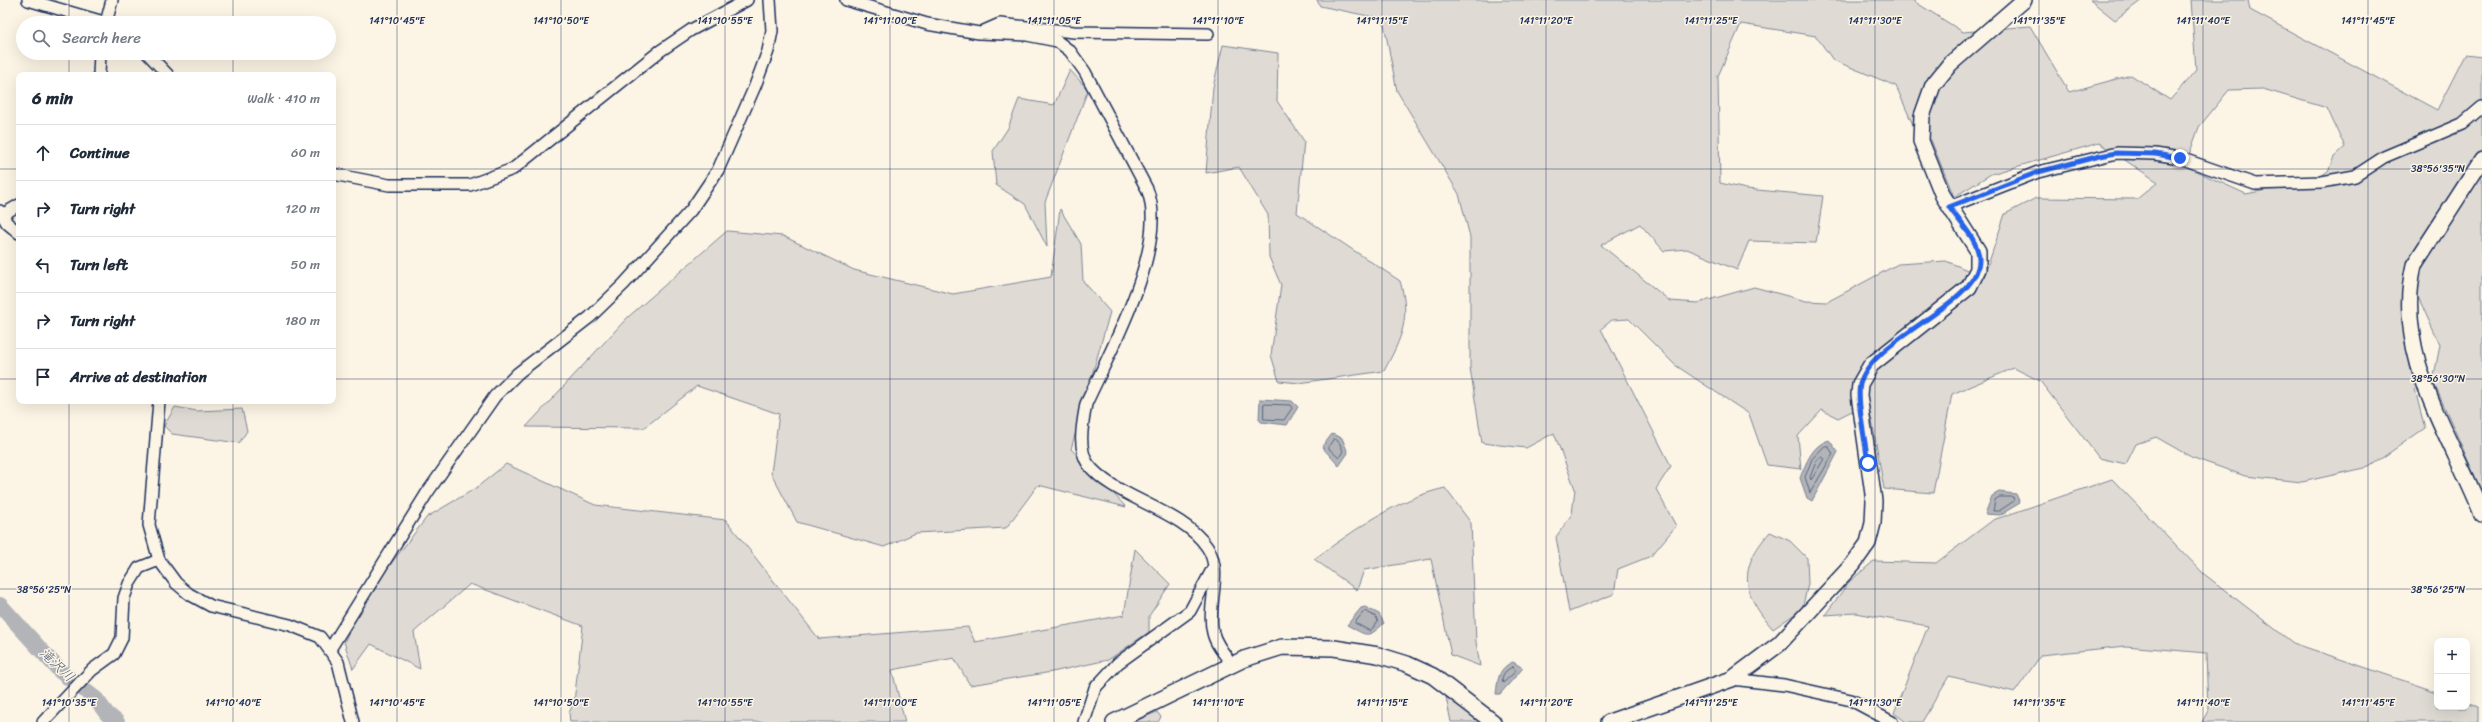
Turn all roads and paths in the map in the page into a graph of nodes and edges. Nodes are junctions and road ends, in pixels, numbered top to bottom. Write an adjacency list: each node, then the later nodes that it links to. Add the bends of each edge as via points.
1 (28, 0): 7 (street)
2 (112, 0): 8 (street)
3 (748, 0): 17 (street, via 691,30 660,51 513,169 470,185 389,185)
4 (770, 0): 26 (street, via 772,31 768,51 755,86 718,170 691,210 624,284 590,317 518,373 495,396 428,493)
5 (846, 0): 9 (street, via 927,24)
6 (2024, 0): 19 (street, via 1950,64 1933,85 1926,102 1922,116 1921,141)
7 (82, 16)
8 (108, 16)
9 (980, 33): 10 (street, via 1000,24 1074,32); 25 (street, via 1027,35 1057,41 1070,51 1085,72 1147,189 1152,202 1153,222 1148,256 1139,285 1086,404 1082,423 1082,446 1087,463 1102,478 1195,533 1208,547)
10 (1208, 34)
11 (100, 60): 13 (street)
12 (154, 60): 14 (street)
13 (99, 72)
14 (165, 72)
15 (2482, 107): 19 (street, via 2462,124 2384,156 2355,176 2322,182 2255,184 2180,158 2155,154 2116,153 2038,172)
16 (2482, 160): 23 (street, via 2414,265 2410,310 2412,339 2423,384)
17 (336, 175)
18 (16, 206): 20 (street)
19 (1949, 207): 28 (street, via 1978,251 1978,269 1969,287 1871,365 1860,384 1874,501 1873,523 1868,543 1853,564 1779,644)
20 (1, 213): 21 (street)
21 (16, 230)
22 (159, 404): 24 (street, via 149,525)
23 (2482, 514)
24 (159, 560): 26 (street, via 176,582 211,606 290,625 320,637); 29 (street, via 139,568 129,584 124,598 122,638 114,654 92,670)
25 (1215, 565): 27 (street, via 1211,619 1213,634); 31 (street, via 1190,611 1118,663 1095,688)
26 (330, 649): 30 (street, via 338,662)
27 (1232, 664): 32 (street); 33 (street, via 1282,647 1334,648 1378,655 1433,676)
28 (1732, 679): 34 (street); 35 (street, via 1784,685 1851,700)
29 (43, 722)
30 (353, 722)
31 (1084, 722)
32 (1114, 722)
33 (1493, 722)
34 (1609, 722)
35 (1892, 722)

